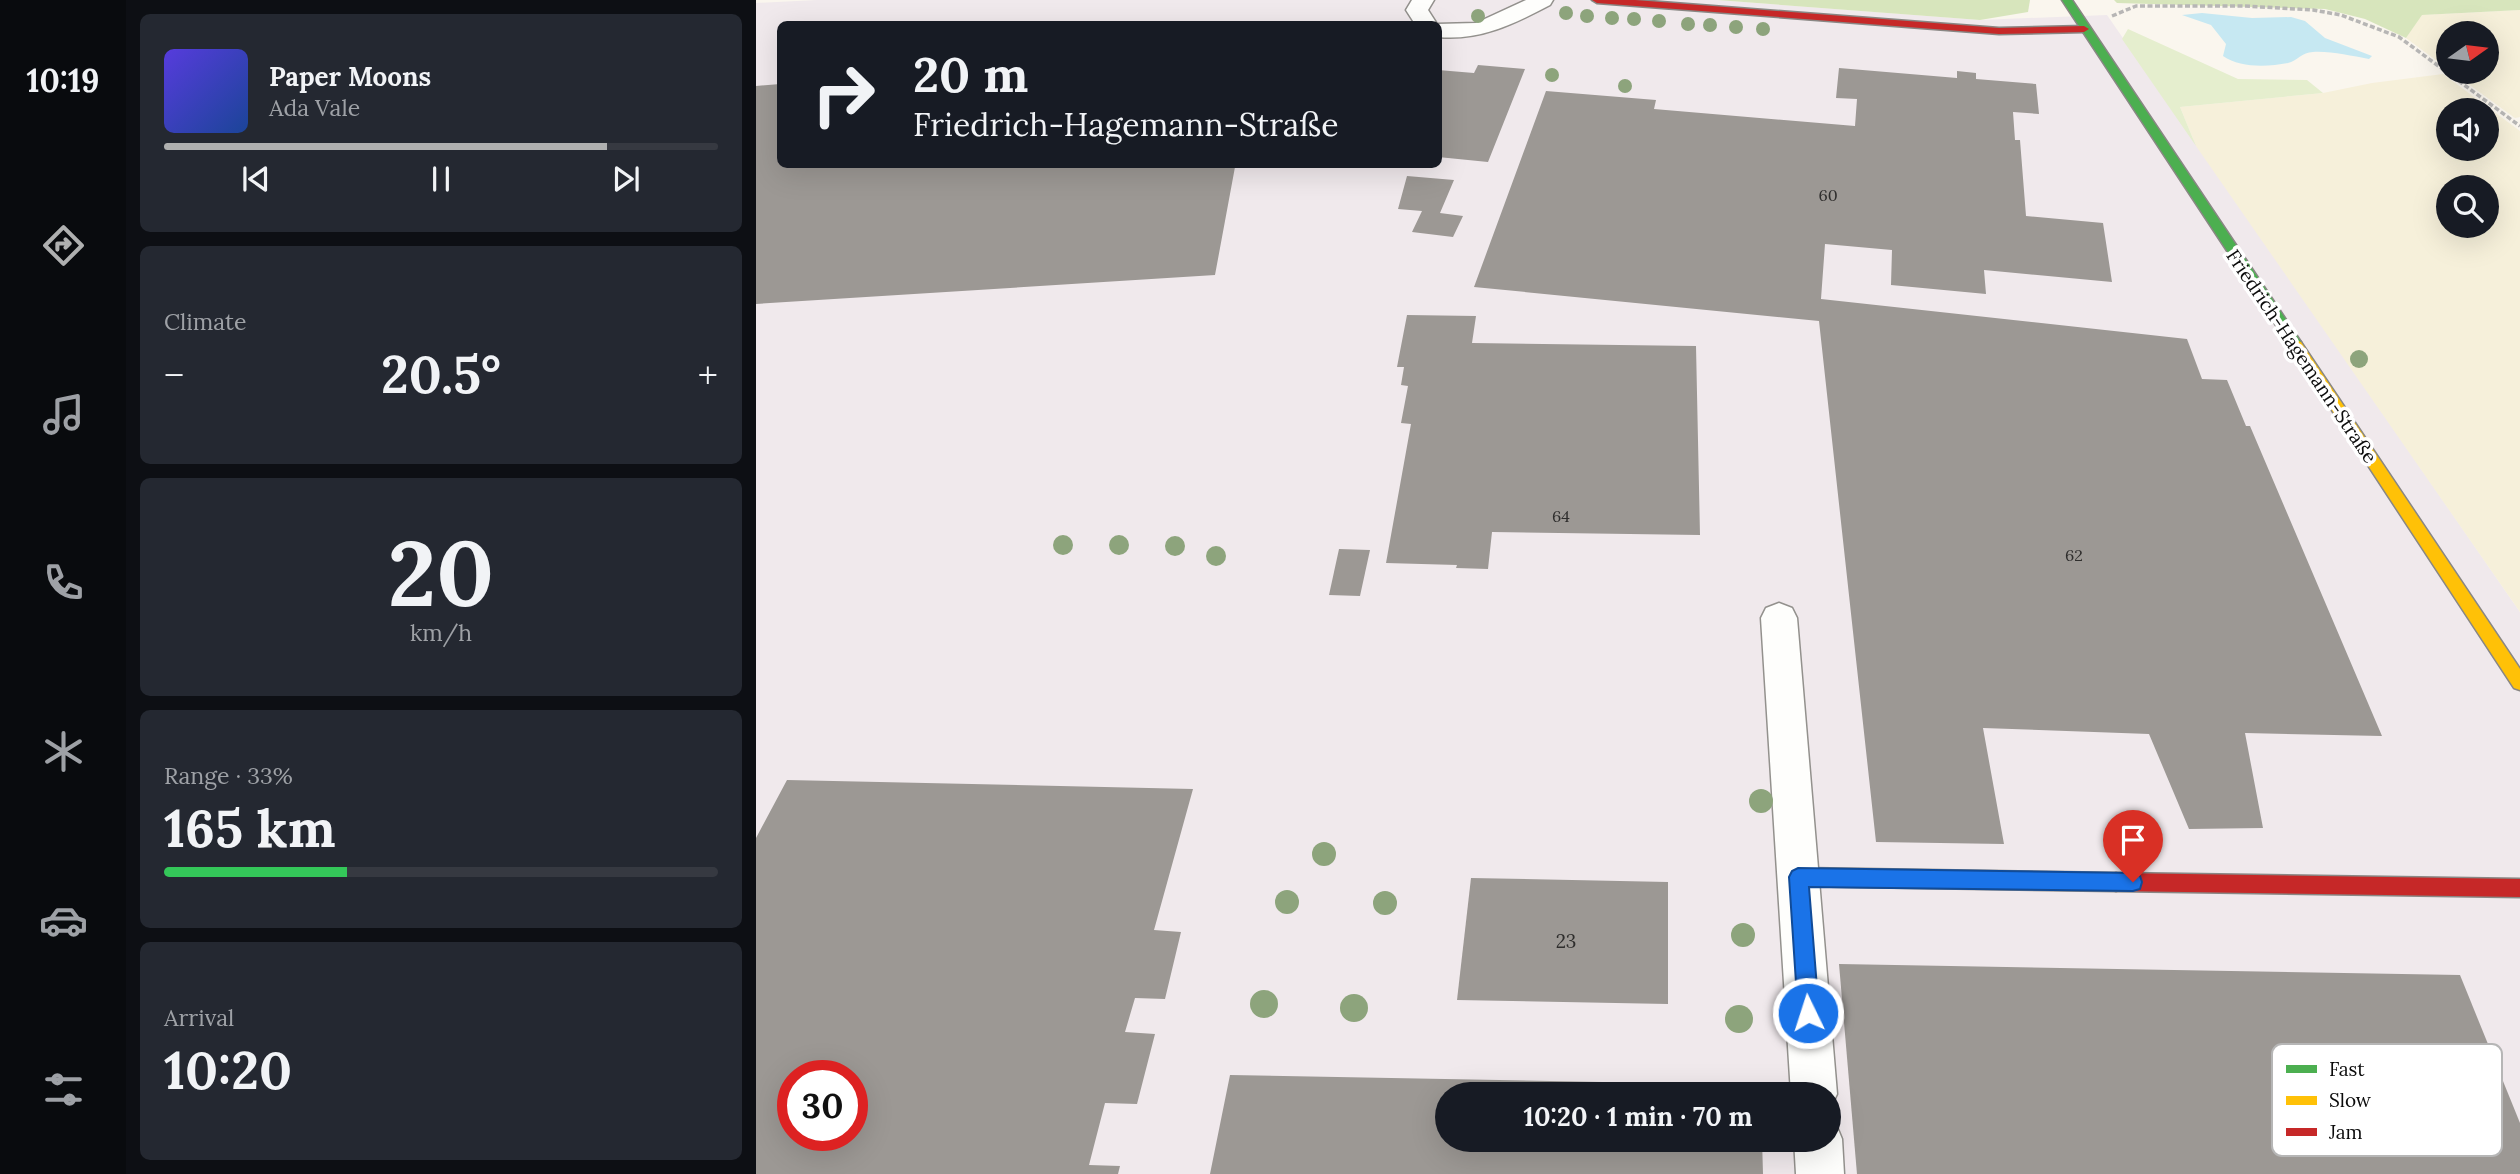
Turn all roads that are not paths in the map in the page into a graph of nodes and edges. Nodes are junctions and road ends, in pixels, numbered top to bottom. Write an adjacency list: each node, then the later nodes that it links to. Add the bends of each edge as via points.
1 (1423, 0): 5 (street, via 1417,10)
2 (1542, 0): 7 (street, via 1487,29)
3 (1597, 0): 6 (street, via 1999,31)
4 (2067, 0): 6 (street, Friedrich-Hagemann-Straße)
5 (1424, 21)
6 (2084, 29): 9 (street, Friedrich-Hagemann-Straße)
7 (1442, 30)
8 (1779, 618): 10 (street)
9 (2520, 683)
10 (1798, 877): 11 (street); 12 (street)
11 (2520, 888)
12 (1813, 1082)
13 (1819, 1152): 14 (street)
14 (1820, 1174)

